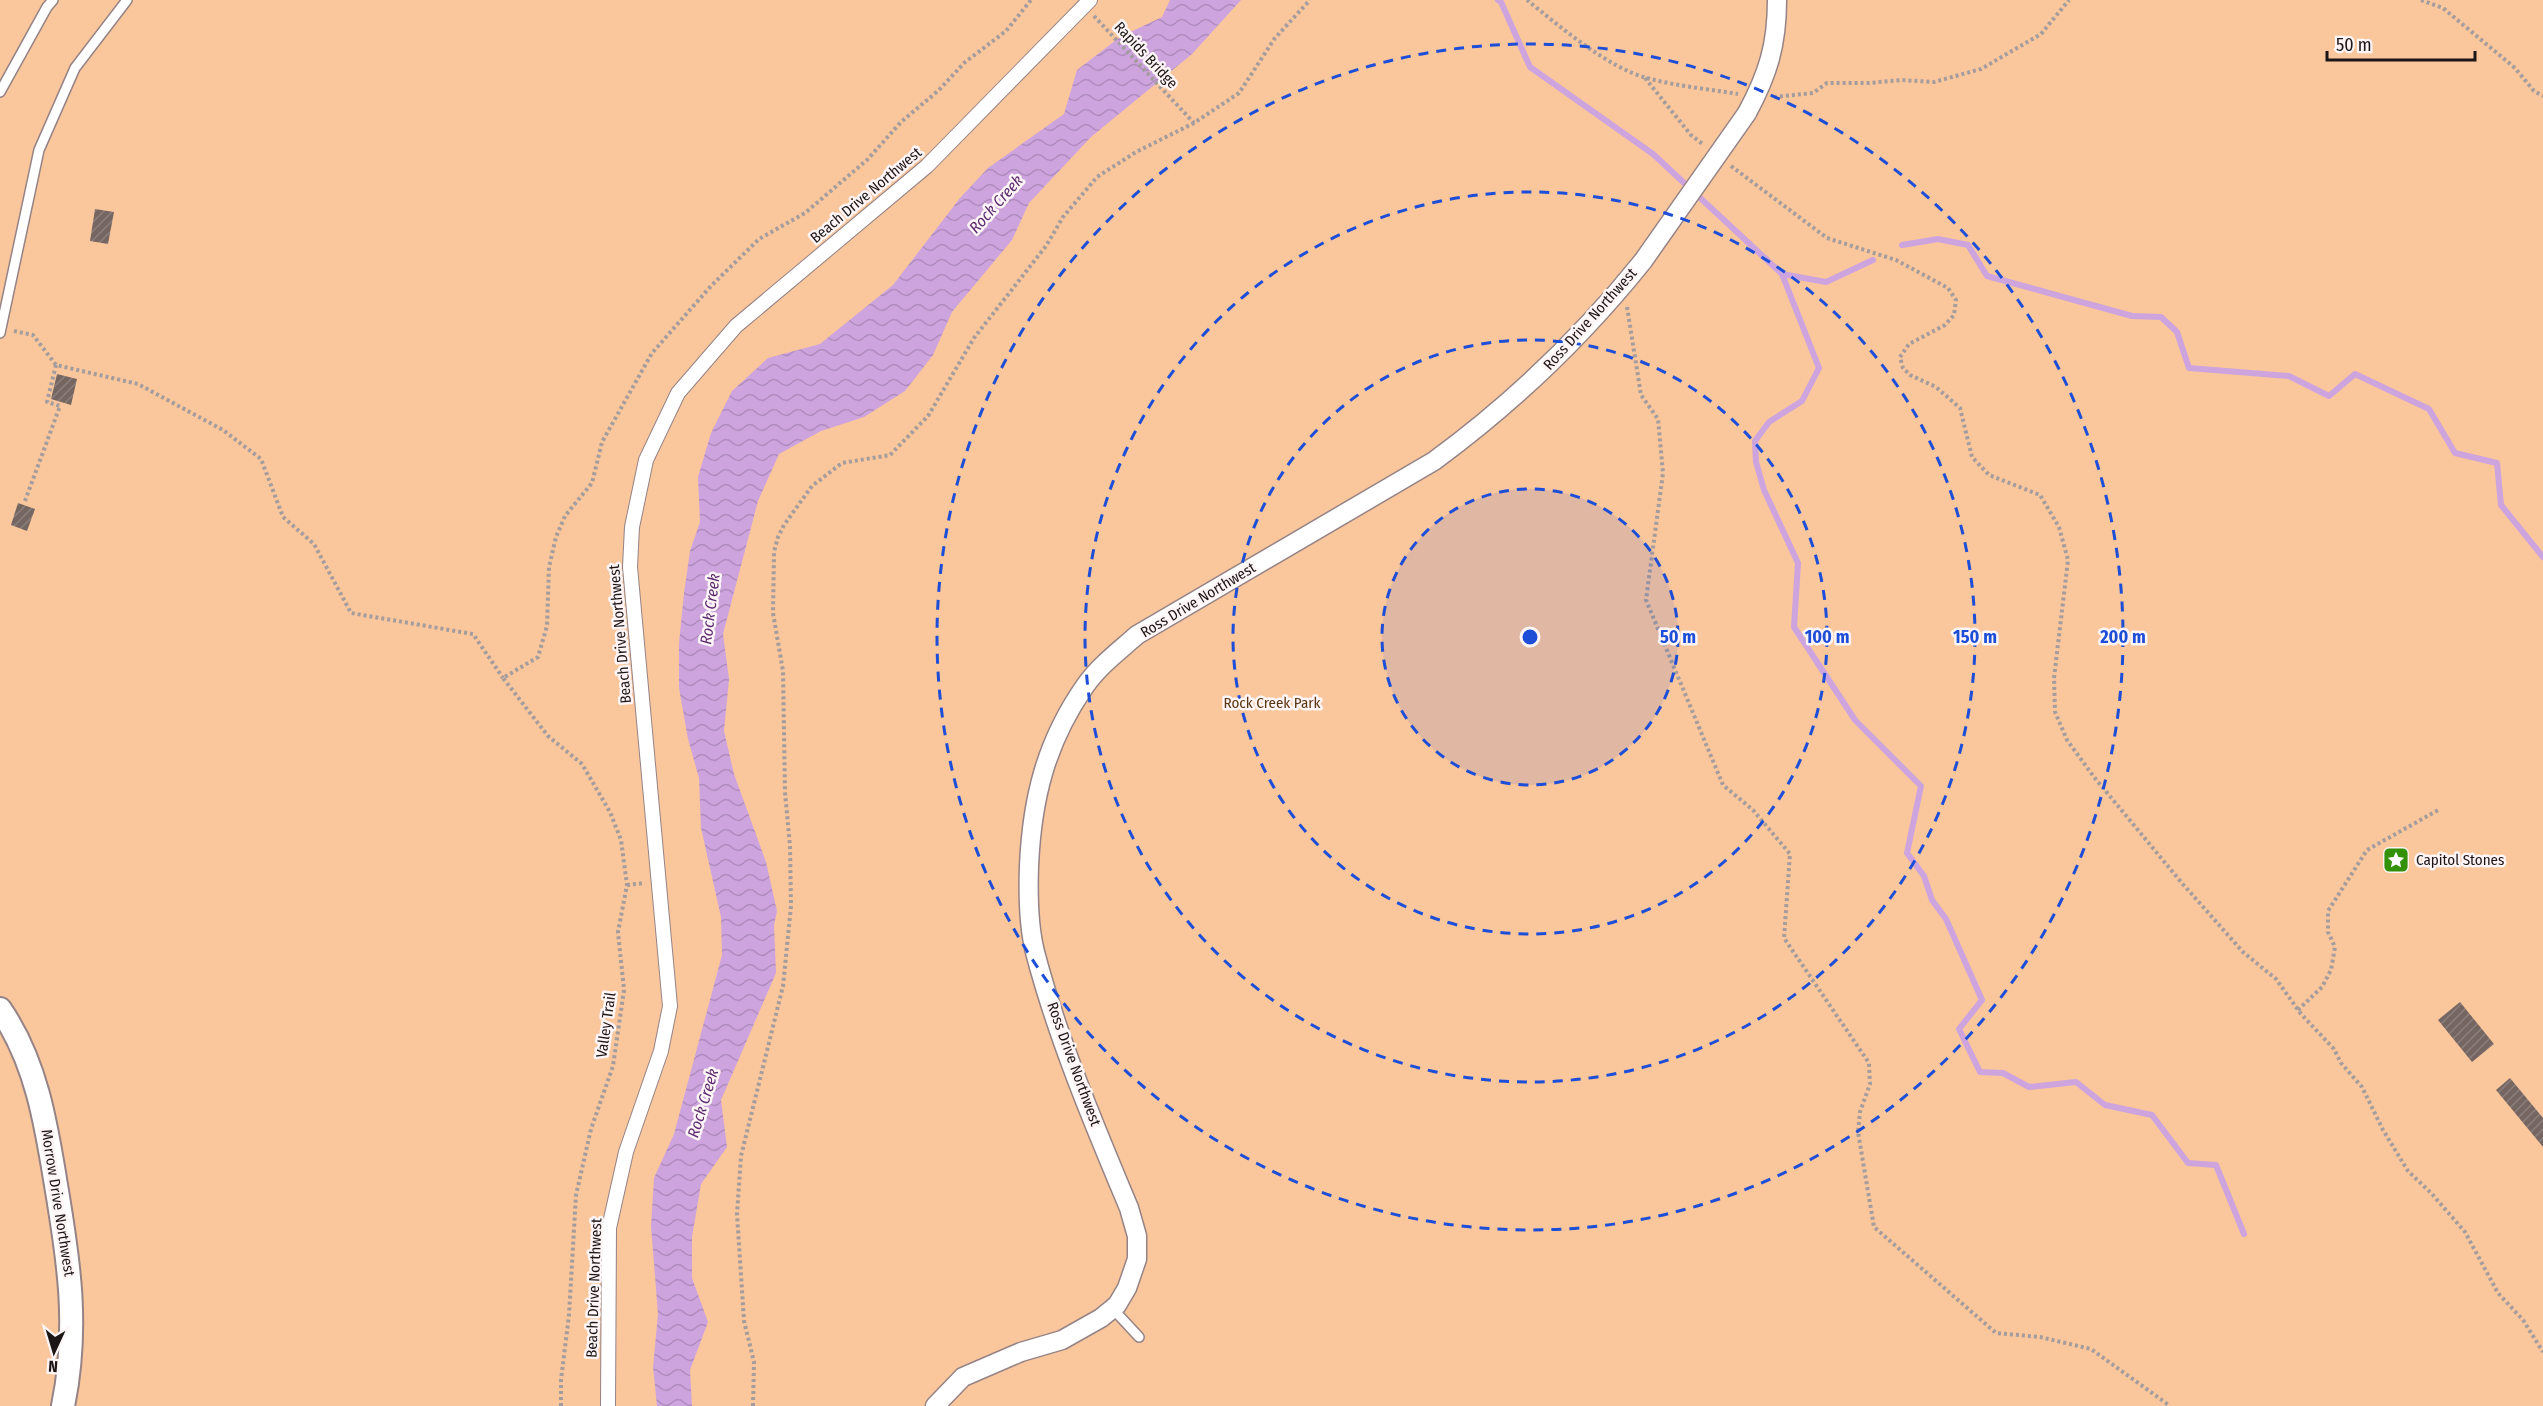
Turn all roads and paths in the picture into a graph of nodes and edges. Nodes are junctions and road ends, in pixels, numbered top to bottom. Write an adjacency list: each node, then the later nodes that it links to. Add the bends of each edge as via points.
1 (54, 0): 12 (lane)
2 (112, 0): 9 (lane)
3 (1090, 0): 34 (street, Beach Drive Northwest, via 927,166 736,326 678,393 646,460 632,527 630,567 670,1006 662,1051 626,1152 609,1227)
4 (1310, 0): 16 (path, via 1275,38 1239,93)
5 (1527, 0): 11 (path, via 1563,29)
6 (1777, 0): 15 (street, Ross Drive Northwest, via 1772,58)
7 (2069, 0): 14 (path, via 2041,34 1981,69 1934,82 1827,83 1813,93)
8 (2421, 0): 13 (path, via 2443,8)
9 (124, 4): 21 (lane, via 75,68 39,150)
10 (1100, 23): 16 (path, Rapids Bridge)
11 (1645, 78): 15 (path); 17 (path, via 1691,135)
12 (0, 92)
13 (2543, 96)
14 (1767, 97)
15 (1748, 105): 19 (street, Ross Drive Northwest, bridge)
16 (1194, 123): 35 (path, via 1097,177 974,338 928,416 890,455 842,463 812,486 778,537 774,552 773,613 783,671 791,906 783,986 741,1168 737,1214 744,1321 754,1362)
17 (1707, 148)
18 (1724, 160): 28 (path, via 1827,238 1896,260 1948,288 1956,300 1954,315 1945,325 1909,344 1900,357 1910,375 1936,387 1960,408 1972,457 1989,475 2040,495 2059,527 2068,560 2054,678 2055,712 2067,740 2181,882 2243,952 2276,979)
19 (1623, 285): 29 (street, Ross Drive Northwest, via 1560,356 1479,428 1434,461 1137,636 1086,684 1066,715 1046,761 1033,812 1030,917 1035,950 1064,1040 1137,1236 1137,1259 1127,1288); 37 (path, via 1641,394 1658,420 1663,473 1646,600 1723,785 1753,810 1790,854 1784,938 1869,1063 1870,1084 1858,1132 1874,1227 1996,1333 2040,1337 2091,1349)
20 (13, 331): 22 (path, via 33,335)
21 (0, 333)
22 (56, 365): 23 (path, via 47,402 60,406); 24 (path, via 138,384 223,430 261,459 283,517 314,544 351,614 473,634)
23 (25, 501)
24 (503, 678)
25 (506, 683): 33 (path, Valley Trail, via 548,736 582,764 621,840 627,885 618,932 624,990 614,1057 591,1129 576,1195)
26 (2440, 809): 28 (path, via 2367,850 2328,910 2328,932 2335,947 2331,970 2322,987)
27 (0, 1009): 32 (street, Morrow Drive Northwest, via 22,1048 38,1091 62,1220 72,1316)
28 (2298, 1010): 31 (path, via 2334,1048 2362,1088 2408,1171 2465,1232 2498,1293 2523,1320)
29 (1113, 1309): 30 (lane); 36 (street, Ross Drive Northwest, via 1062,1340 1021,1352 963,1377)
30 (1139, 1337)
31 (2543, 1352)
32 (63, 1406)
33 (561, 1406)
34 (608, 1406)
35 (753, 1406)
36 (935, 1406)
37 (2170, 1406)

